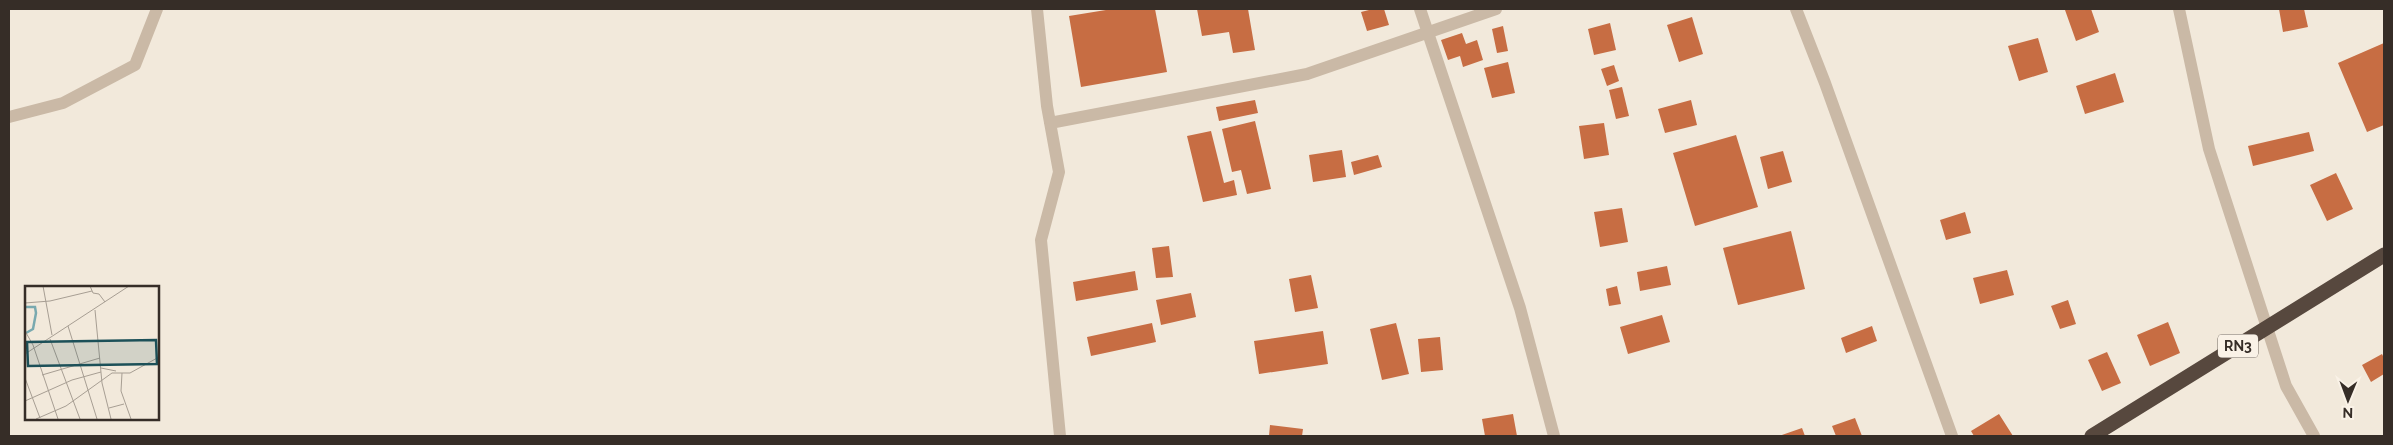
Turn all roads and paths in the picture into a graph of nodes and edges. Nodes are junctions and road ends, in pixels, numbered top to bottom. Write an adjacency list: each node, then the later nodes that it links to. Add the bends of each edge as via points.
1 (157, 9): 8 (street, via 135,65 63,103)
2 (1037, 9): 9 (street)
3 (1420, 9): 7 (street)
4 (1496, 9): 7 (street)
5 (1796, 9): 14 (street)
6 (2180, 9): 11 (street, via 2208,150)
7 (1427, 31): 9 (street, via 1307,74); 13 (street, via 1520,308)
8 (9, 118)
9 (1050, 123): 12 (street, via 1059,172 1041,240)
10 (2384, 256): 11 (highway, RN3)
11 (2267, 328): 15 (highway, RN3); 16 (street, via 2286,386)
12 (1060, 436)
13 (1554, 436)
14 (1952, 436)
15 (2092, 436)
16 (2314, 436)

